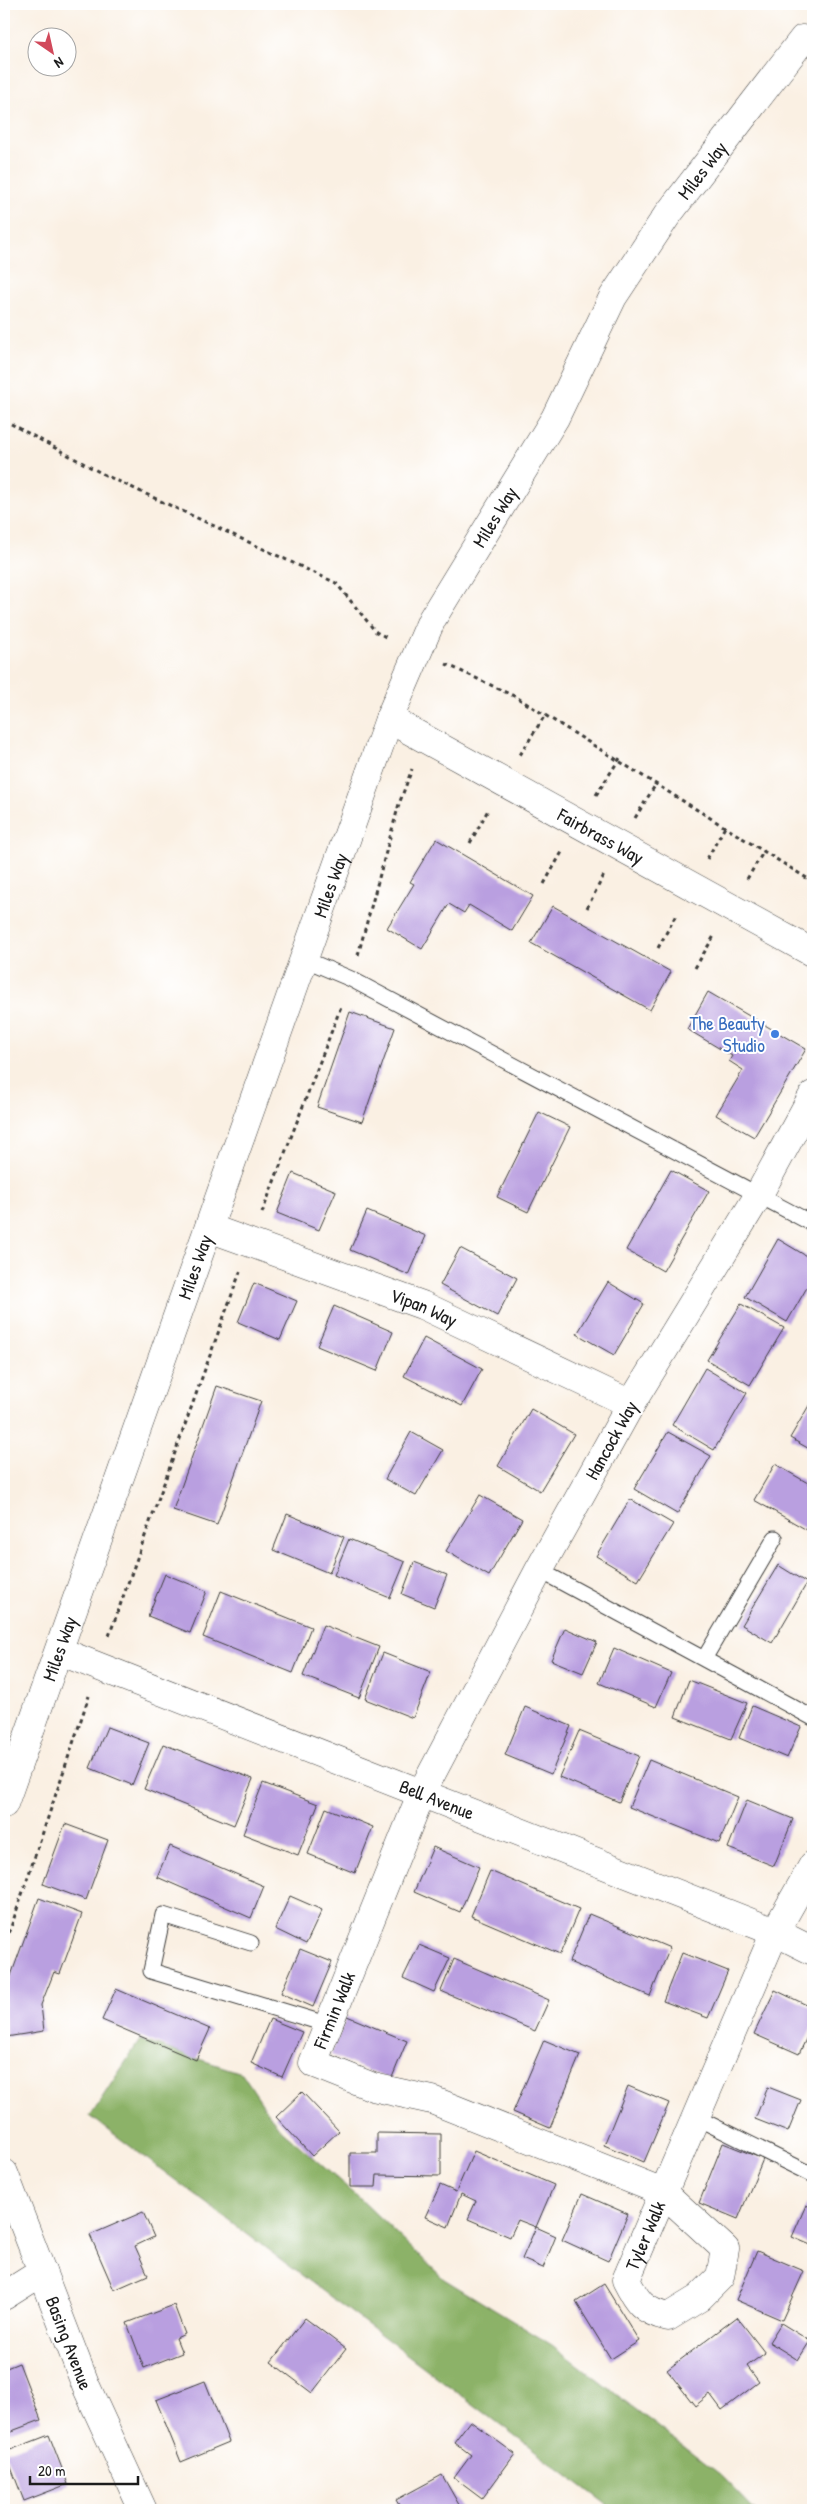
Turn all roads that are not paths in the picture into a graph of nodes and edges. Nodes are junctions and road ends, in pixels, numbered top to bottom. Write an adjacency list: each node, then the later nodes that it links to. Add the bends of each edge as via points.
1 (803, 39): 2 (street, Miles Way, via 666,217 612,297 555,418 432,619)
2 (389, 719): 3 (street, Fairbrass Way); 4 (street, Miles Way)
3 (813, 953)
4 (304, 959): 6 (lane, via 351,979); 8 (street, Miles Way)
5 (813, 1095): 6 (street, Hancock Way)
6 (758, 1196): 7 (lane); 9 (street, Hancock Way)
7 (813, 1224)
8 (209, 1228): 9 (street, Vipan Way, via 422,1305); 12 (street, Miles Way)
9 (631, 1404): 11 (street, Hancock Way)
10 (775, 1538): 13 (lane)
11 (539, 1570): 13 (lane); 15 (street, Hancock Way)
12 (59, 1651): 15 (street, Bell Avenue); 16 (street, Miles Way)
13 (704, 1659): 14 (lane)
14 (813, 1718)
15 (422, 1792): 18 (street, Bell Avenue); 21 (street, Firmin Walk)
16 (4, 1804)
17 (813, 1865): 18 (street, Tyler Walk)
18 (775, 1932): 20 (street, Bell Avenue); 22 (street, Tyler Walk)
19 (251, 1943): 21 (lane, via 164,1915 151,1972)
20 (813, 1951)
21 (329, 2025): 23 (street, Firmin Walk, via 313,2064 373,2087 432,2100)
22 (696, 2117): 23 (street, Tyler Walk, via 663,2192); 25 (lane)
23 (482, 2120)
24 (4, 2173): 26 (street, Basing Avenue)
25 (813, 2175)
26 (42, 2272): 27 (street); 28 (street, Basing Avenue, via 86,2386)
27 (4, 2296)
28 (143, 2510)

